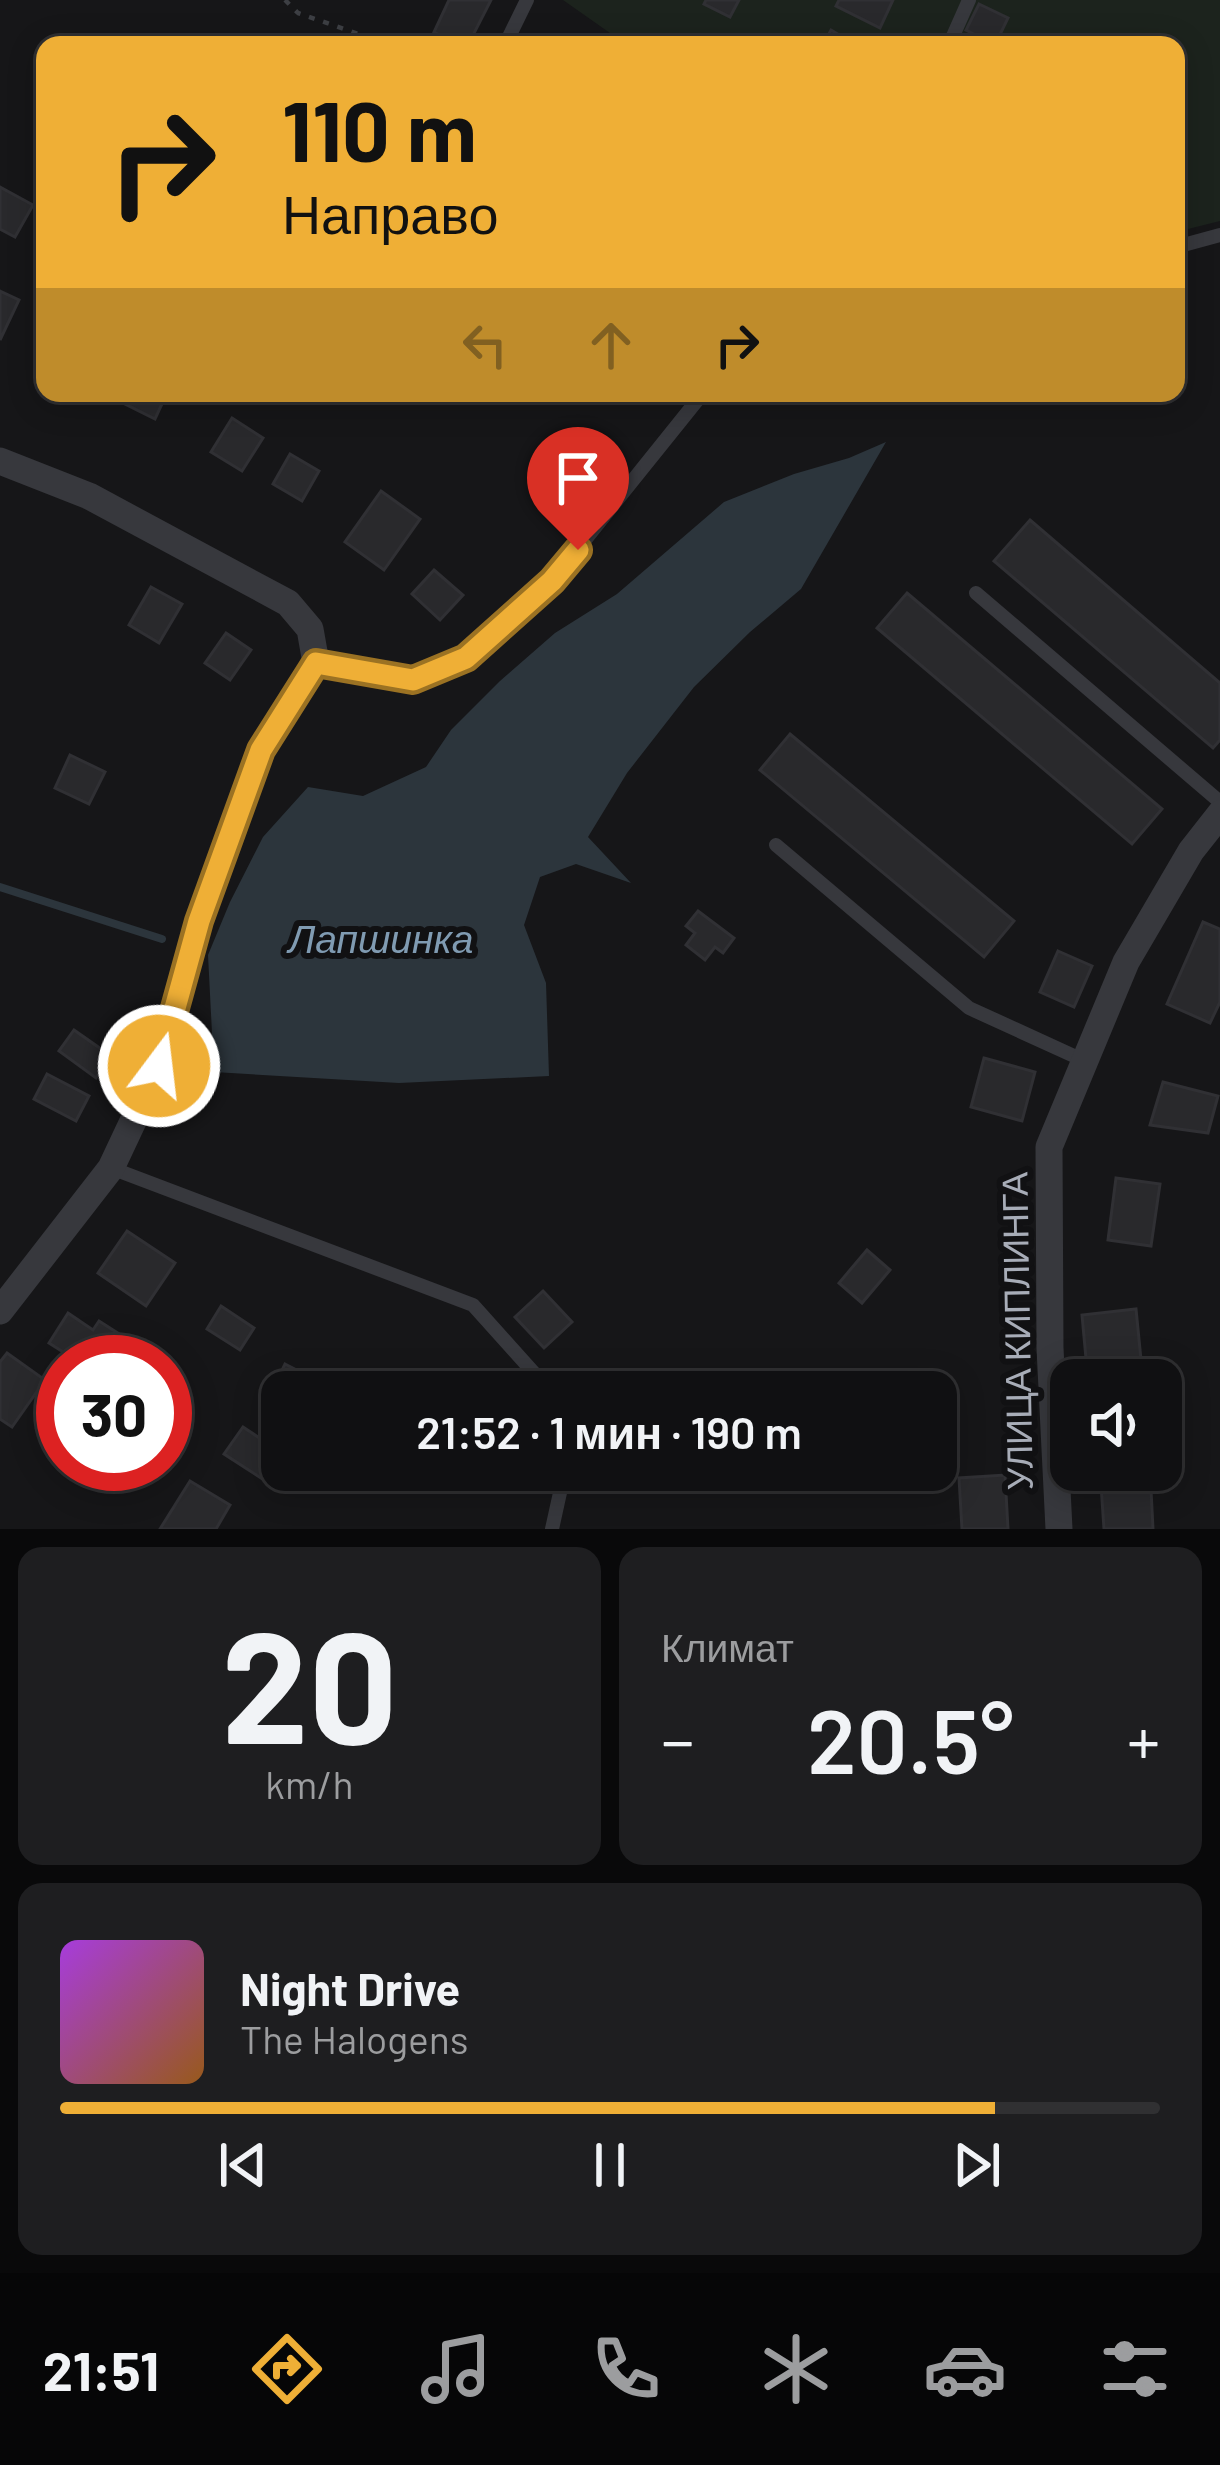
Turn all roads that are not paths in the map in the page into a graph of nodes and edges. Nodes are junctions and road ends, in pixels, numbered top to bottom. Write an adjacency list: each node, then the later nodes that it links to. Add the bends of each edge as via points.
1 (527, 0): 3 (lane)
2 (970, 0): 4 (lane)
3 (509, 36)
4 (953, 36)
5 (1220, 235): 6 (lane)
6 (1185, 245)
7 (696, 402): 10 (lane, via 552,581 466,658 413,680)
8 (0, 461): 10 (street, via 89,496 288,603 310,628)
9 (976, 593): 11 (lane)
10 (316, 663): 15 (street, via 261,750 199,921 159,1066)
11 (1220, 802)
12 (1220, 814): 14 (street, УЛИЦА КИПЛИНГА, via 1126,962)
13 (776, 845): 14 (lane, via 969,1008)
14 (1085, 1060): 20 (street, УЛИЦА КИПЛИНГА, via 1049,1147)
15 (111, 1168): 16 (street); 17 (lane, via 473,1305)
16 (0, 1311)
17 (531, 1371)
18 (560, 1491): 19 (lane)
19 (552, 1529)
20 (1059, 1529)

